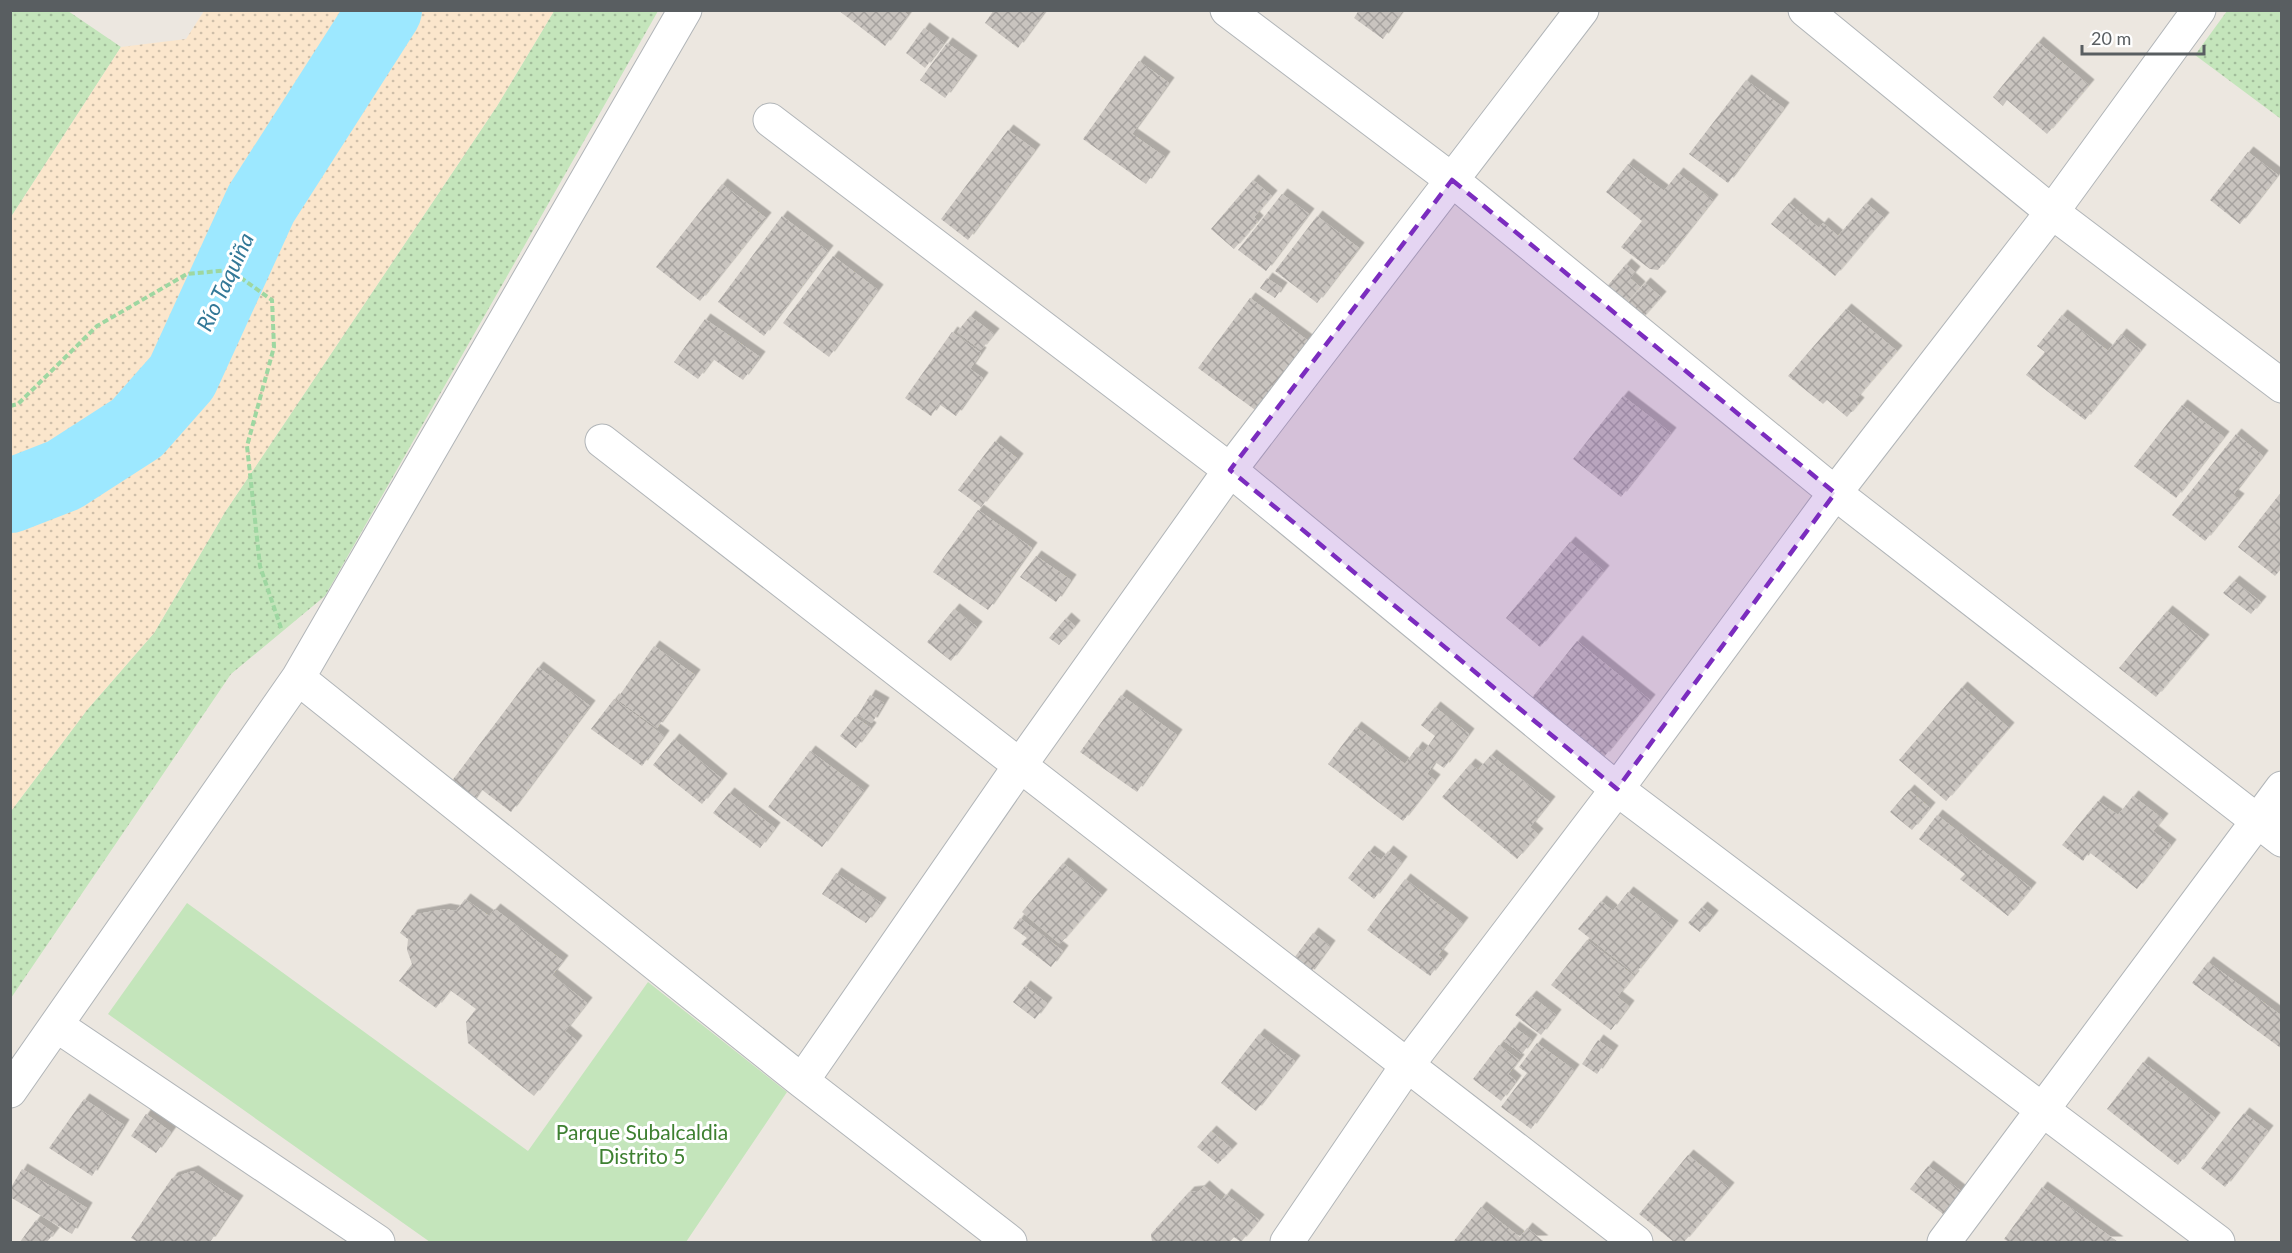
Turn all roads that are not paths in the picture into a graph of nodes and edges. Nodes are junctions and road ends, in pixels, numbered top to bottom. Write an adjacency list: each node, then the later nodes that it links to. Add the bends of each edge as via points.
1 (685, 10): 13 (street)
2 (1227, 10): 7 (street)
3 (1582, 10): 7 (street)
4 (1805, 10): 8 (street)
5 (2199, 10): 8 (street)
6 (770, 120): 11 (street)
7 (1452, 180): 11 (street); 12 (street)
8 (2052, 212): 9 (street); 12 (street)
9 (2282, 386)
10 (602, 441): 14 (street)
11 (1230, 470): 14 (street); 16 (street)
12 (1835, 493): 16 (street); 17 (street)
13 (298, 678): 18 (street); 20 (street)
14 (1021, 764): 19 (street); 20 (street)
15 (2282, 788): 17 (street)
16 (1617, 789): 19 (street); 22 (street)
17 (2269, 831): 22 (street)
18 (56, 1025): 21 (street); 23 (street)
19 (1406, 1066): 25 (street); 26 (street)
20 (802, 1081): 24 (street)
21 (10, 1091)
22 (2043, 1110): 27 (street); 28 (street)
23 (378, 1242)
24 (1010, 1242)
25 (1287, 1242)
26 (1636, 1242)
27 (1944, 1242)
28 (2218, 1242)

